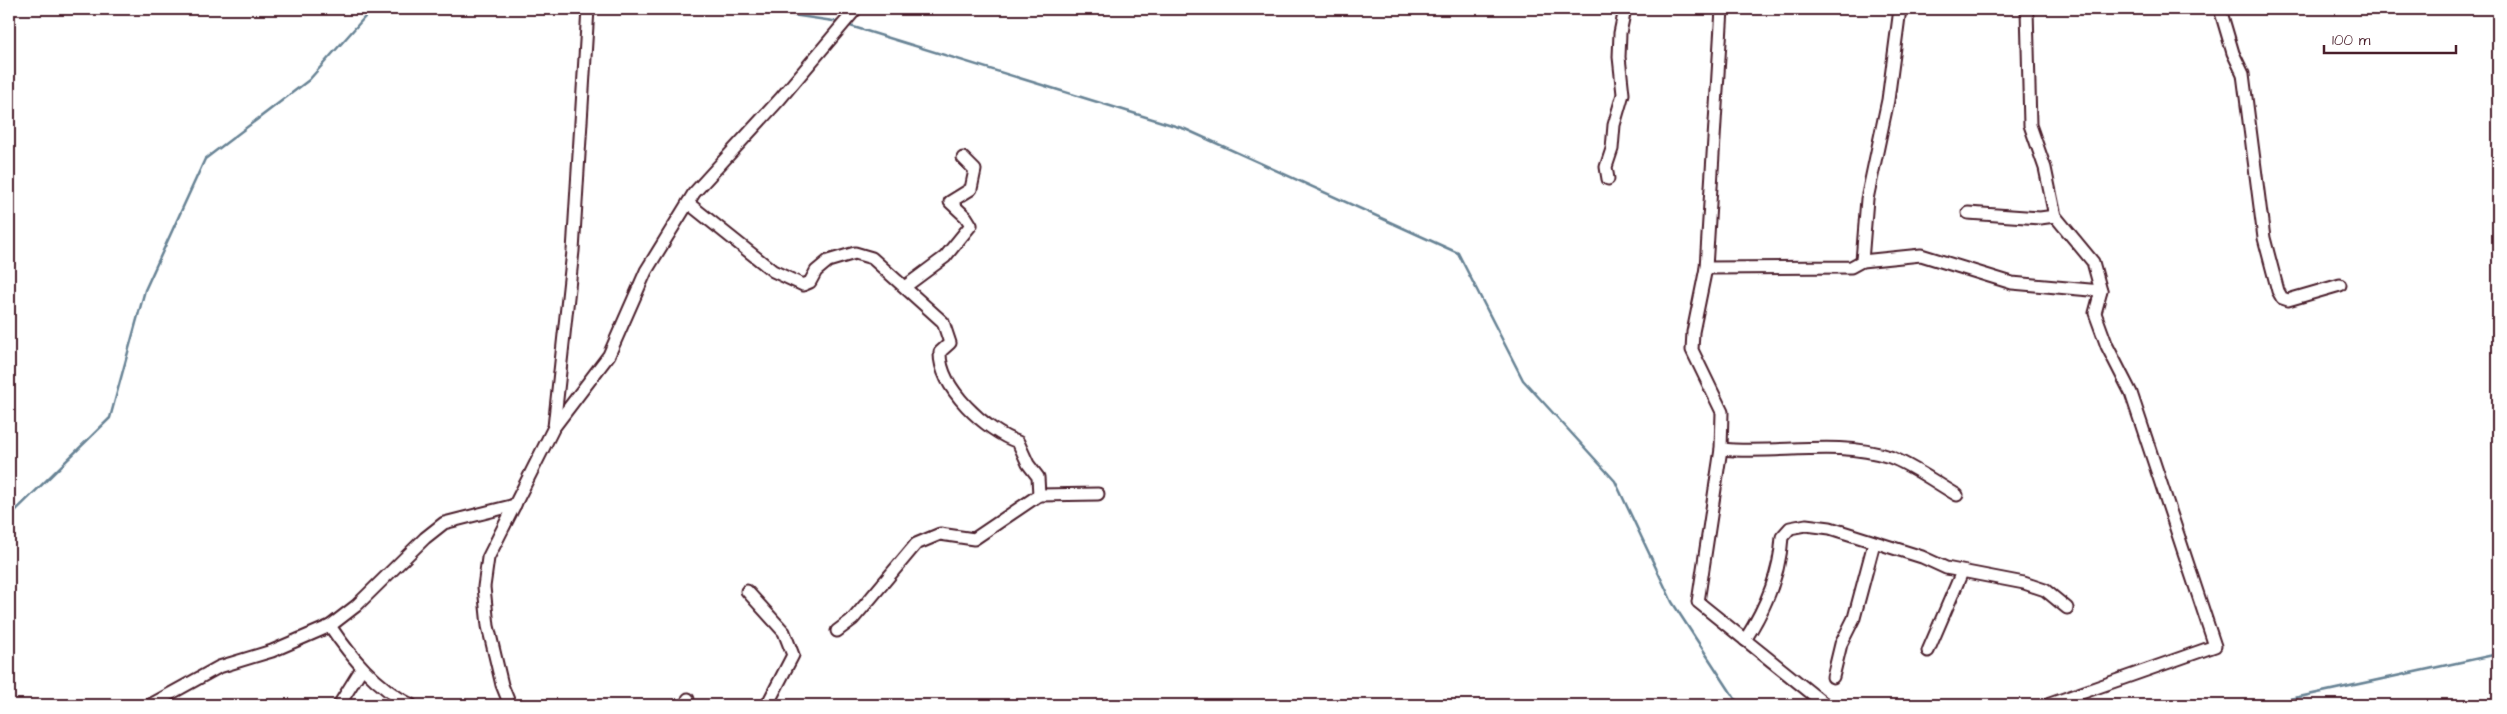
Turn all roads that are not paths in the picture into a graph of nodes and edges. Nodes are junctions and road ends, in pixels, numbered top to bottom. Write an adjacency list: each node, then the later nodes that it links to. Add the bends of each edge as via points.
1 (588, 9): 18 (street, via 573,252)
2 (856, 9): 10 (street)
3 (1625, 9): 9 (street, via 1620,33 1621,105 1606,167)
4 (1722, 9): 14 (street)
5 (1900, 9): 13 (street, via 1888,100 1867,199)
6 (2027, 9): 12 (street, via 2030,125 2045,168)
7 (2220, 9): 16 (street, via 2243,74 2264,238 2278,291 2282,298 2288,300)
8 (963, 158): 15 (street, via 975,170 971,189 950,202 970,225 944,257)
9 (1608, 179)
10 (688, 203): 15 (street, via 773,272 803,285 810,282 816,271 828,261 855,253 872,258); 18 (street, via 646,271 609,355)
11 (1968, 213): 12 (street, via 2040,218)
12 (2055, 216): 17 (street, via 2093,262)
13 (1862, 261): 14 (street, via 1850,267); 17 (street, via 1921,255 2012,283)
14 (1706, 268): 19 (street, via 1692,350 1722,412)
15 (906, 286): 21 (street, via 943,322 950,342 940,352 940,366 952,386 984,423 1002,436 1018,442 1028,464 1038,476)
16 (2340, 286)
17 (2101, 291): 40 (street, via 2095,313 2107,346 2131,393 2215,646)
18 (554, 427): 23 (street)
19 (1721, 449): 22 (street, via 1745,452 1827,449 1890,457); 30 (street, via 1698,602)
20 (1098, 494): 21 (street)
21 (1039, 495): 29 (street, via 974,539 940,534 916,544 853,619)
22 (1957, 496)
23 (515, 505): 28 (street, via 444,523 356,606); 37 (street, via 488,558 484,586 488,626)
24 (1874, 544): 25 (street, via 1922,556); 30 (street, via 1830,528 1806,525 1790,528 1782,537 1769,598); 33 (street, via 1854,618 1841,644)
25 (1962, 572): 27 (street, via 2045,590); 31 (street)
26 (747, 591): 38 (street, via 784,632 793,655)
27 (2067, 608)
28 (330, 626): 32 (street, via 345,650); 34 (street, via 272,651 219,667)
29 (837, 631)
30 (1745, 640): 39 (street)
31 (1928, 651)
32 (362, 668): 35 (street); 36 (street)
33 (1834, 677)
34 (150, 705)
35 (339, 705)
36 (410, 705)
37 (510, 705)
38 (767, 705)
39 (1826, 705)
40 (2047, 705)

